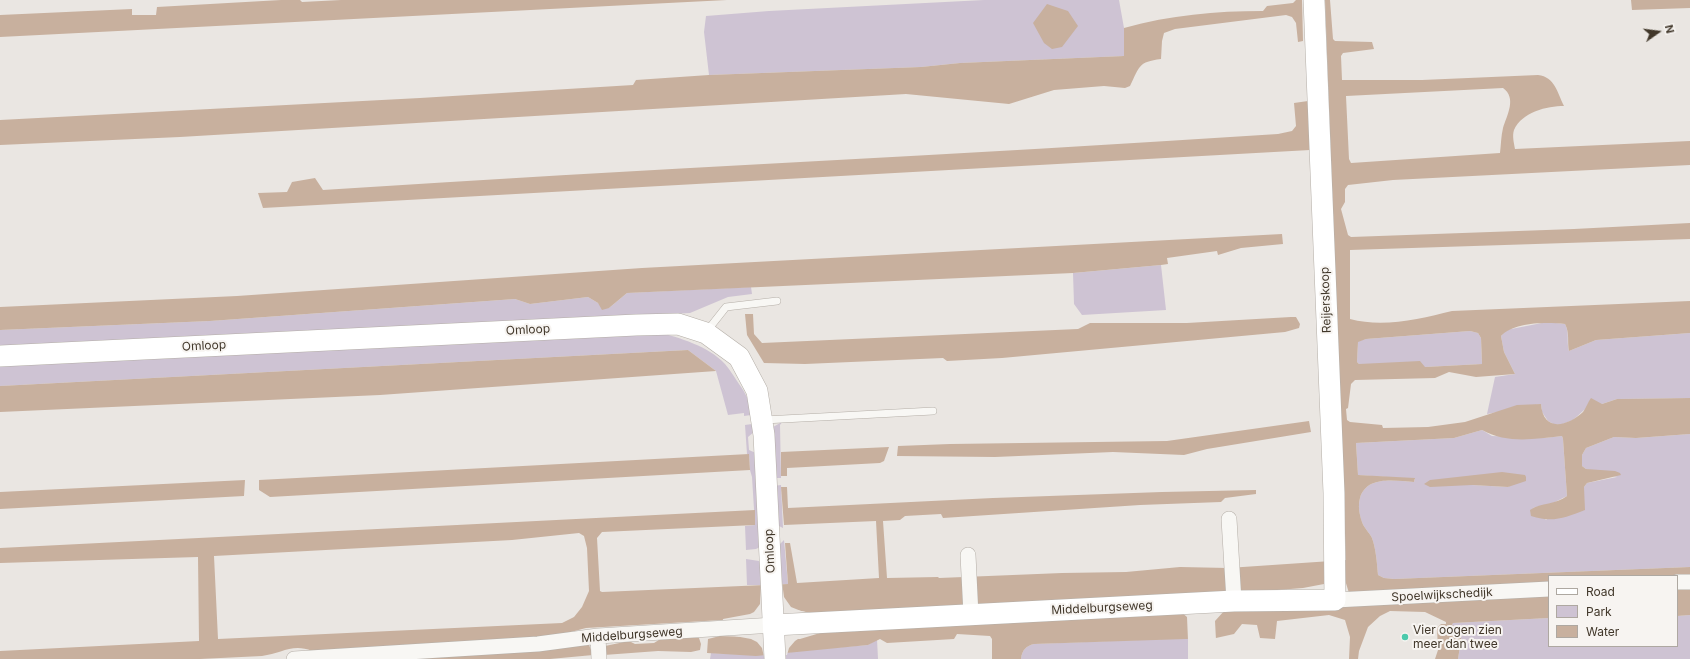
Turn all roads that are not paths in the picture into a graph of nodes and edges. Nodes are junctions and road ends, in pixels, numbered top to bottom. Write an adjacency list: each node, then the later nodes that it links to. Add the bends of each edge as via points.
1 (1314, 0): 12 (street, Reijerskoop, via 1336,557)
2 (777, 301): 3 (lane, via 726,307)
3 (706, 333): 4 (street, Omloop, via 678,324 636,325); 6 (street, Omloop, via 739,358 757,391)
4 (0, 356)
5 (933, 411): 6 (lane)
6 (762, 420): 15 (street, Omloop)
7 (1229, 519): 13 (street)
8 (968, 555): 14 (street)
9 (1678, 582): 10 (street)
10 (1690, 582)
11 (1548, 589): 12 (street, Spoelwijkschedijk)
12 (1335, 593): 13 (street, Middelburgseweg)
13 (1233, 597): 14 (street, Middelburgseweg)
14 (971, 615): 15 (street, Middelburgseweg)
15 (774, 625): 16 (street, Middelburgseweg); 19 (street, Omloop)
16 (598, 636): 17 (street, Middelburgseweg, via 538,644); 18 (street)
17 (294, 659)
18 (599, 659)
19 (775, 659)

